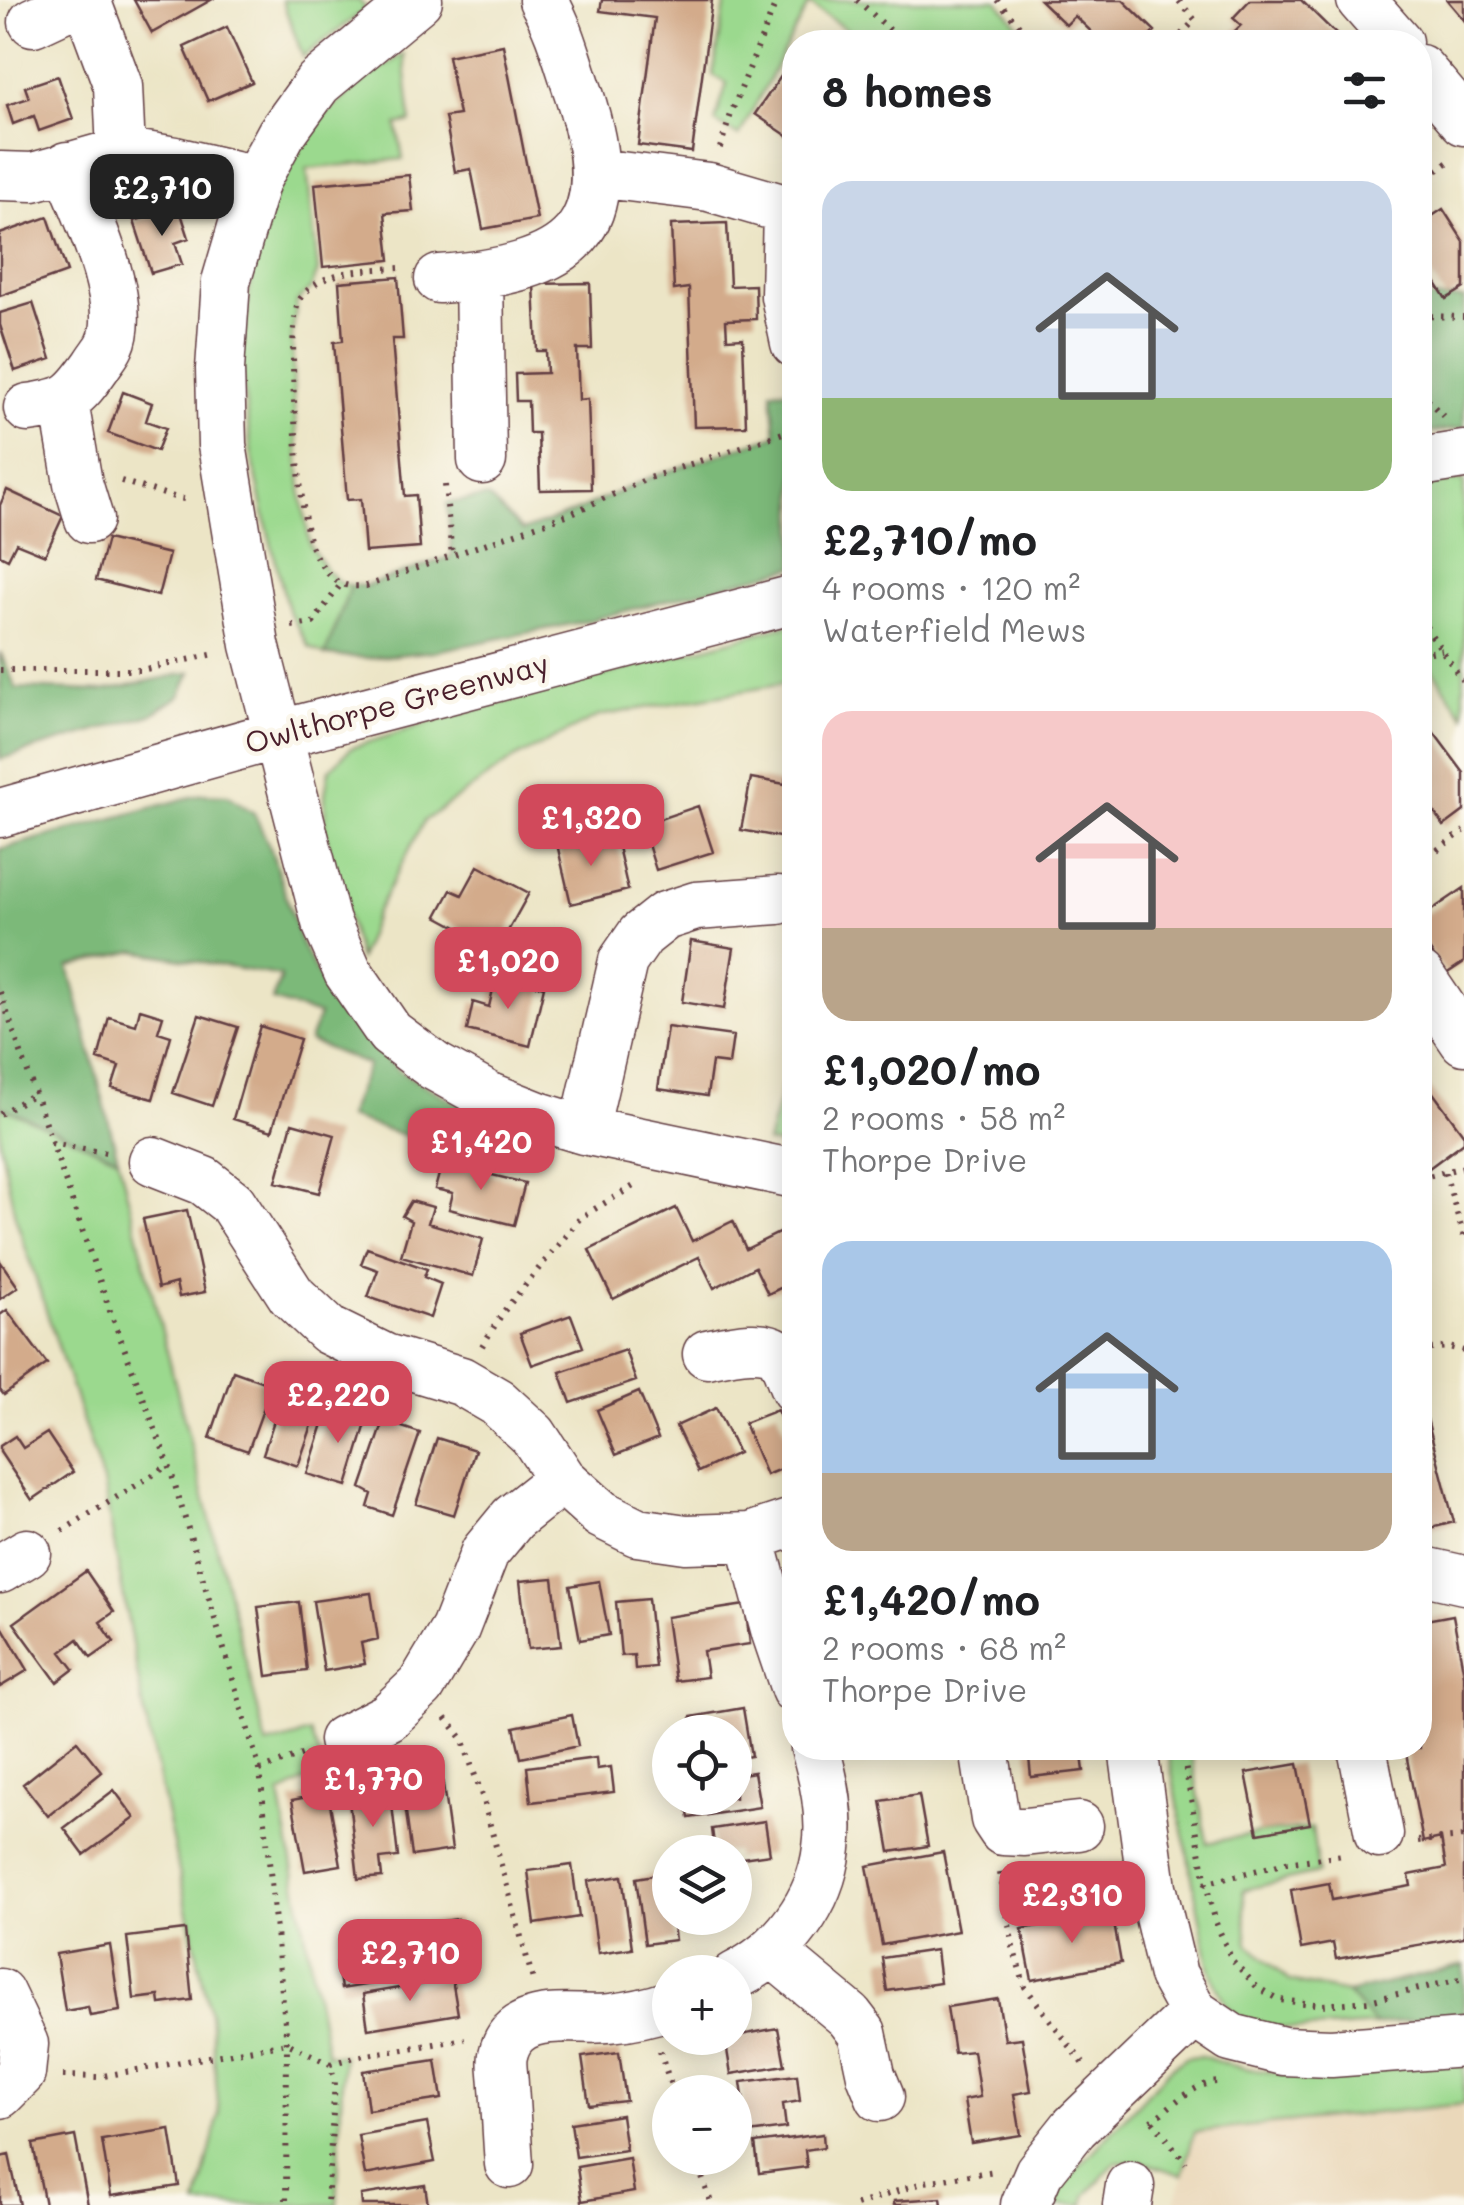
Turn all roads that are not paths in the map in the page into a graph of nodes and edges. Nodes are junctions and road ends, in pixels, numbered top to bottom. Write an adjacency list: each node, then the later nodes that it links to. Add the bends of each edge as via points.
1 (83, 0): 5 (street); 9 (street, via 118,86)
2 (418, 0): 13 (street, via 318,83)
3 (543, 0): 11 (street, via 591,133)
4 (1361, 0): 6 (street)
5 (33, 22)
6 (1387, 30)
7 (1432, 83): 8 (street)
8 (1464, 122)
9 (120, 152): 10 (street); 13 (street)
10 (67, 166): 12 (street, via 33,177); 18 (street, via 104,256 115,306 112,343 82,386 46,405 75,466)
11 (596, 173): 14 (street, via 710,187); 16 (street, via 592,206 564,249 522,266 459,277)
12 (0, 176)
13 (256, 180): 20 (street, via 226,282 222,444 254,638)
14 (782, 208)
15 (1464, 455): 17 (street)
16 (482, 460)
17 (1432, 460)
18 (88, 519)
19 (782, 603): 20 (street, Owlthorpe Greenway)
20 (278, 735): 21 (street, Owlthorpe Greenway); 25 (street, via 326,922 348,972 390,1032 488,1096)
21 (0, 813)
22 (778, 900): 25 (street, via 696,906 666,916 642,935 623,962)
23 (1432, 994): 24 (street)
24 (1464, 1041)
25 (584, 1130): 27 (street)
26 (153, 1161): 30 (street, via 204,1181 232,1203 292,1296 328,1330 385,1358 461,1381 497,1402 533,1435)
27 (782, 1171)
28 (707, 1354): 29 (street, via 768,1348)
29 (782, 1361)
30 (562, 1478): 32 (street, via 600,1514 637,1532); 36 (street, via 485,1552 455,1629 420,1686 388,1717)
31 (782, 1526): 32 (street)
32 (750, 1537): 35 (street)
33 (1432, 1573): 34 (street)
34 (1464, 1580)
35 (782, 1651)
36 (343, 1740)
37 (823, 1760): 43 (street, via 827,1848 817,1888 797,1924)
38 (986, 1760): 41 (street, via 1003,1831)
39 (1136, 1760): 46 (street, via 1155,1899 1173,1975)
40 (1365, 1760): 42 (street)
41 (1079, 1826)
42 (1380, 1834)
43 (754, 1964): 49 (street, via 849,2016 862,2033)
44 (0, 1993): 48 (street, via 24,2044)
45 (652, 2011): 50 (street, via 528,2028 502,2056)
46 (1194, 2013): 47 (street, via 1232,2038 1283,2050); 51 (street, via 1074,2128)
47 (1464, 2043)
48 (11, 2084)
49 (880, 2097)
50 (509, 2164)
51 (1032, 2188)

